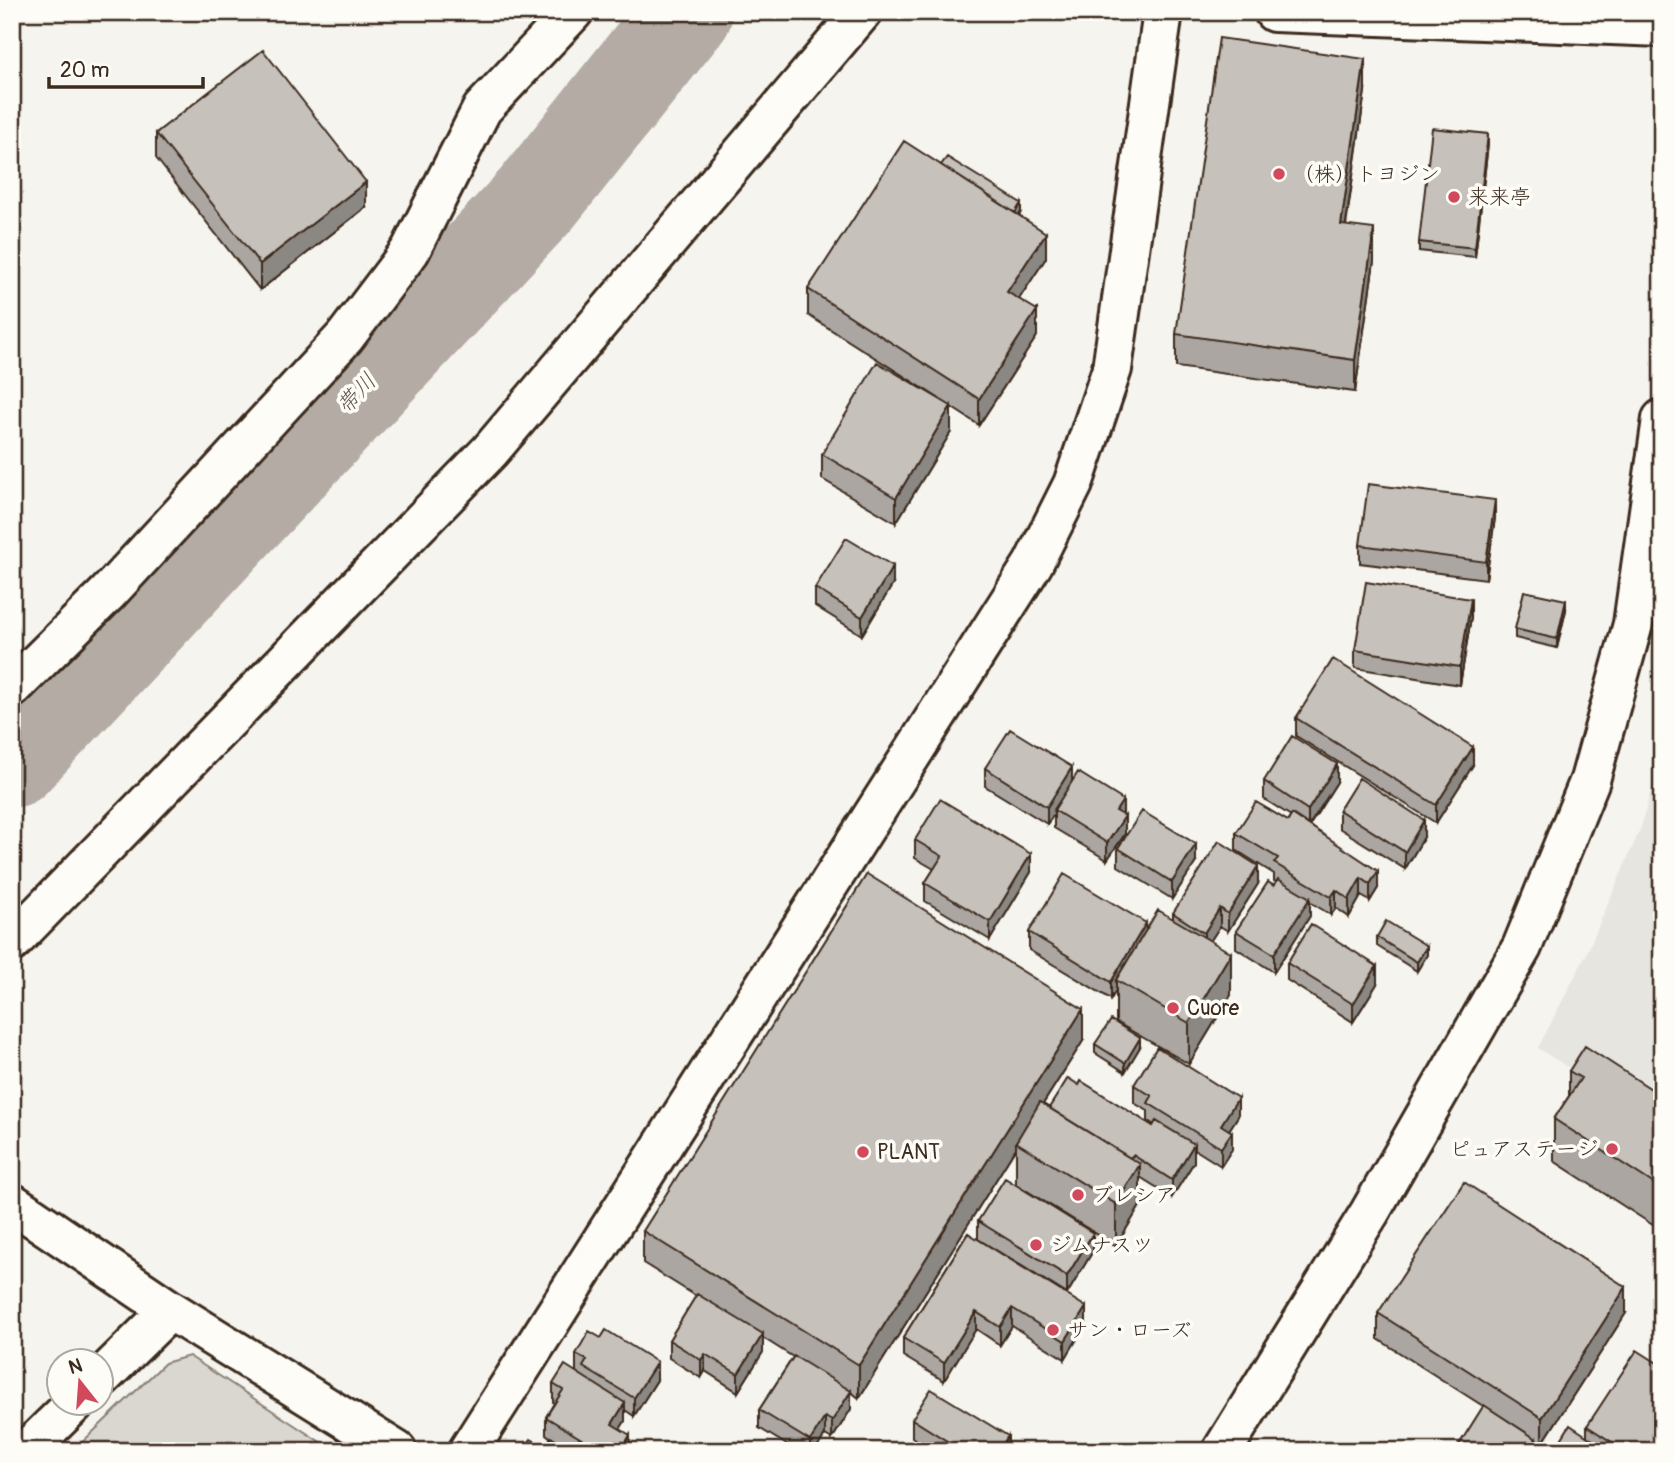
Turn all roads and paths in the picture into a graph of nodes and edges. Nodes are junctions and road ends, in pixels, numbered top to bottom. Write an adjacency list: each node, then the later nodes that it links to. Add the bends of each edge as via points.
1 (573, 12): 7 (street, via 482,108 410,251 345,337 108,593)
2 (862, 12): 8 (street, via 490,451)
3 (1163, 12): 15 (street, via 1112,369 1073,484 1033,564)
4 (1275, 12): 5 (street)
5 (1662, 27)
6 (1662, 419): 16 (street, via 1633,624 1590,780 1522,947 1370,1212)
7 (12, 688)
8 (12, 942)
9 (12, 1203): 10 (street)
10 (170, 1310): 11 (street); 14 (street)
11 (116, 1363)
12 (60, 1418): 13 (street)
13 (26, 1451)
14 (397, 1451)
15 (468, 1451)
16 (1222, 1451)

